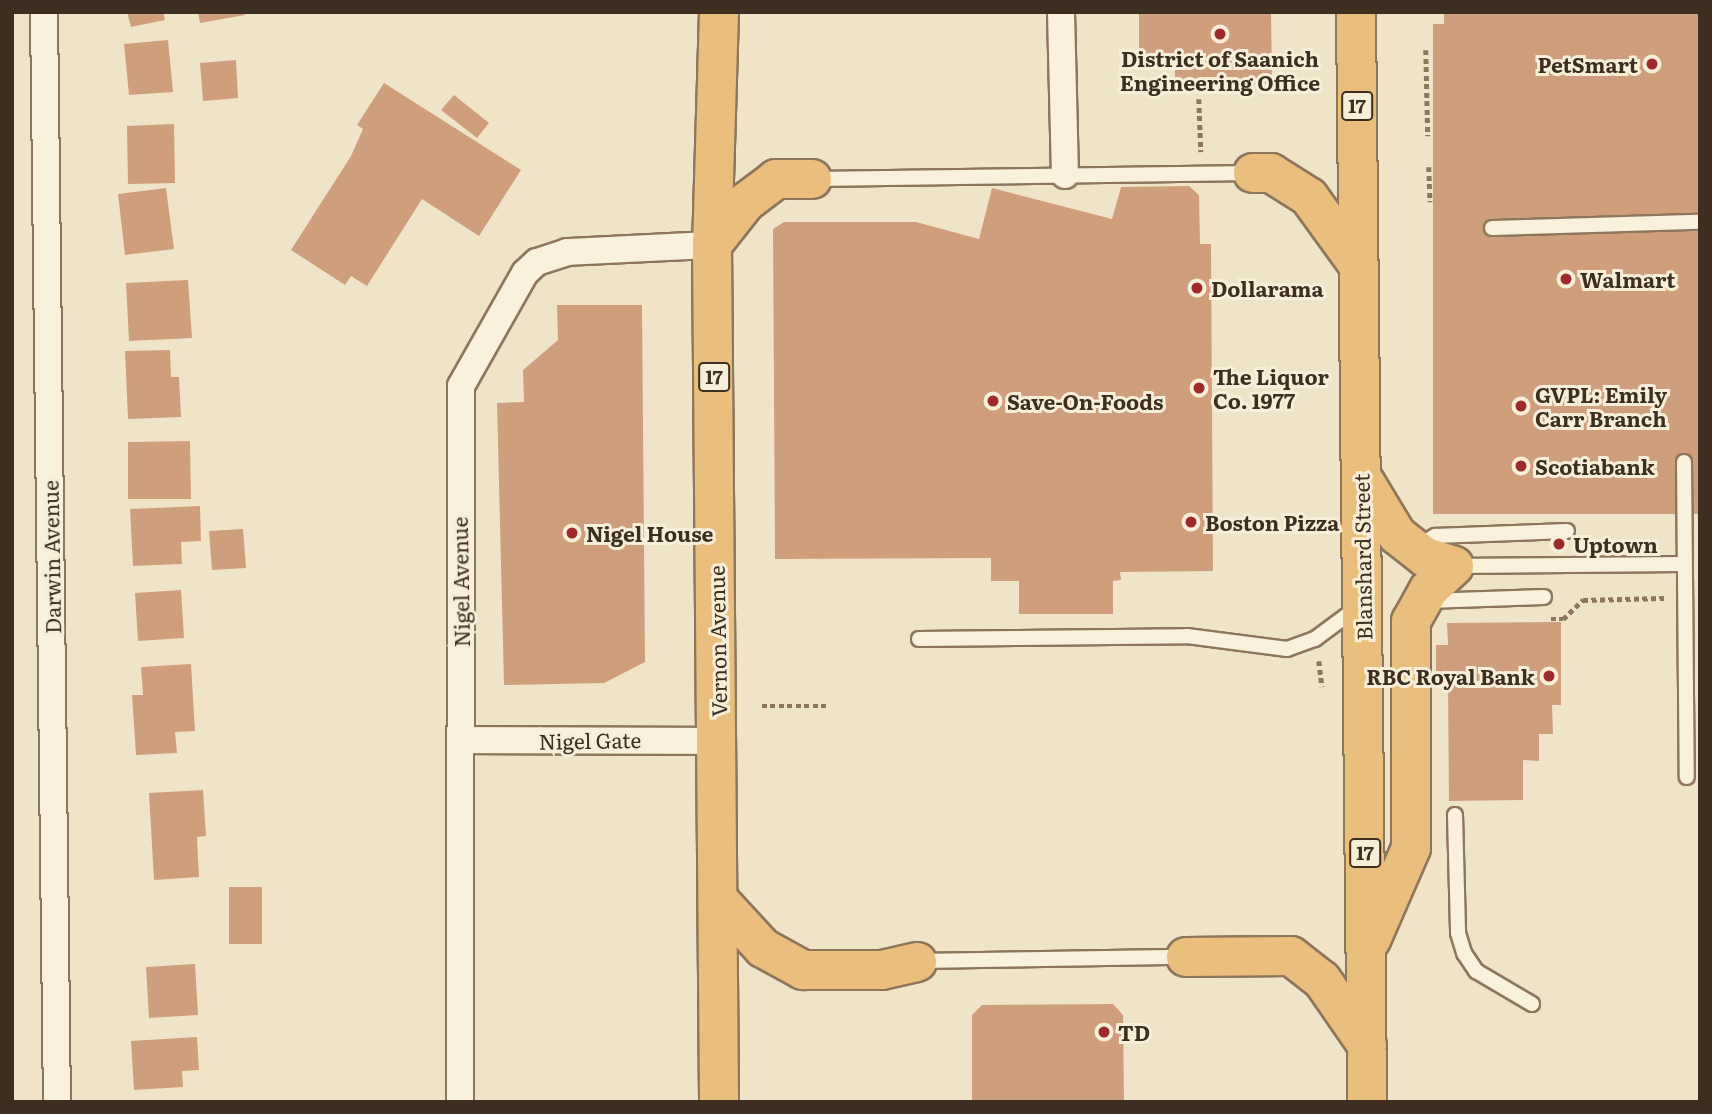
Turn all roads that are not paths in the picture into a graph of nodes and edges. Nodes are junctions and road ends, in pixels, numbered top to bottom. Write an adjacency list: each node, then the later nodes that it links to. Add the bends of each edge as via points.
1 (44, 12): 32 (street, Darwin Avenue)
2 (719, 12): 10 (highway, Vernon Avenue / 17)
3 (1061, 12): 6 (street)
4 (1356, 12): 11 (highway, Blanshard Street / 17)
5 (1253, 173): 6 (lane); 11 (highway, via 1271,173 1309,197)
6 (1065, 176): 7 (lane)
7 (813, 178): 10 (highway, via 776,179 746,202)
8 (1700, 222): 9 (lane)
9 (1492, 228)
10 (712, 246): 22 (street, Nigel Avenue, via 550,255 525,273 468,368 457,411); 23 (highway, Vernon Avenue / 17)
11 (1359, 265): 13 (highway, Blanshard Street / 17)
12 (1684, 462): 16 (lane)
13 (1361, 477): 15 (highway, via 1397,535); 20 (highway, Blanshard Street / 17)
14 (1567, 531): 15 (lane, via 1435,536)
15 (1413, 547): 17 (highway)
16 (1681, 564): 17 (lane); 24 (lane)
17 (1454, 566): 19 (highway)
18 (1544, 597): 19 (lane)
19 (1422, 601): 27 (highway, via 1411,621 1411,848)
20 (1362, 604): 21 (lane, via 1315,639 1287,649 1187,636); 27 (highway, Blanshard Street / 17)
21 (919, 639)
22 (461, 740): 23 (street, Nigel Gate); 33 (street, Nigel Avenue)
23 (718, 741): 26 (highway, Vernon Avenue / 17)
24 (1687, 777)
25 (1455, 815): 30 (lane, via 1458,933 1464,953 1476,971)
26 (718, 899): 29 (highway, via 763,948 803,970 882,970); 34 (highway, Vernon Avenue / 17)
27 (1366, 951): 31 (highway, Blanshard Street / 17)
28 (1186, 957): 29 (lane); 31 (highway, via 1291,956 1322,980)
29 (917, 961)
30 (1532, 1004)
31 (1367, 1045): 35 (highway, Blanshard Street / 17)
32 (57, 1102)
33 (460, 1102)
34 (719, 1102)
35 (1367, 1102)

